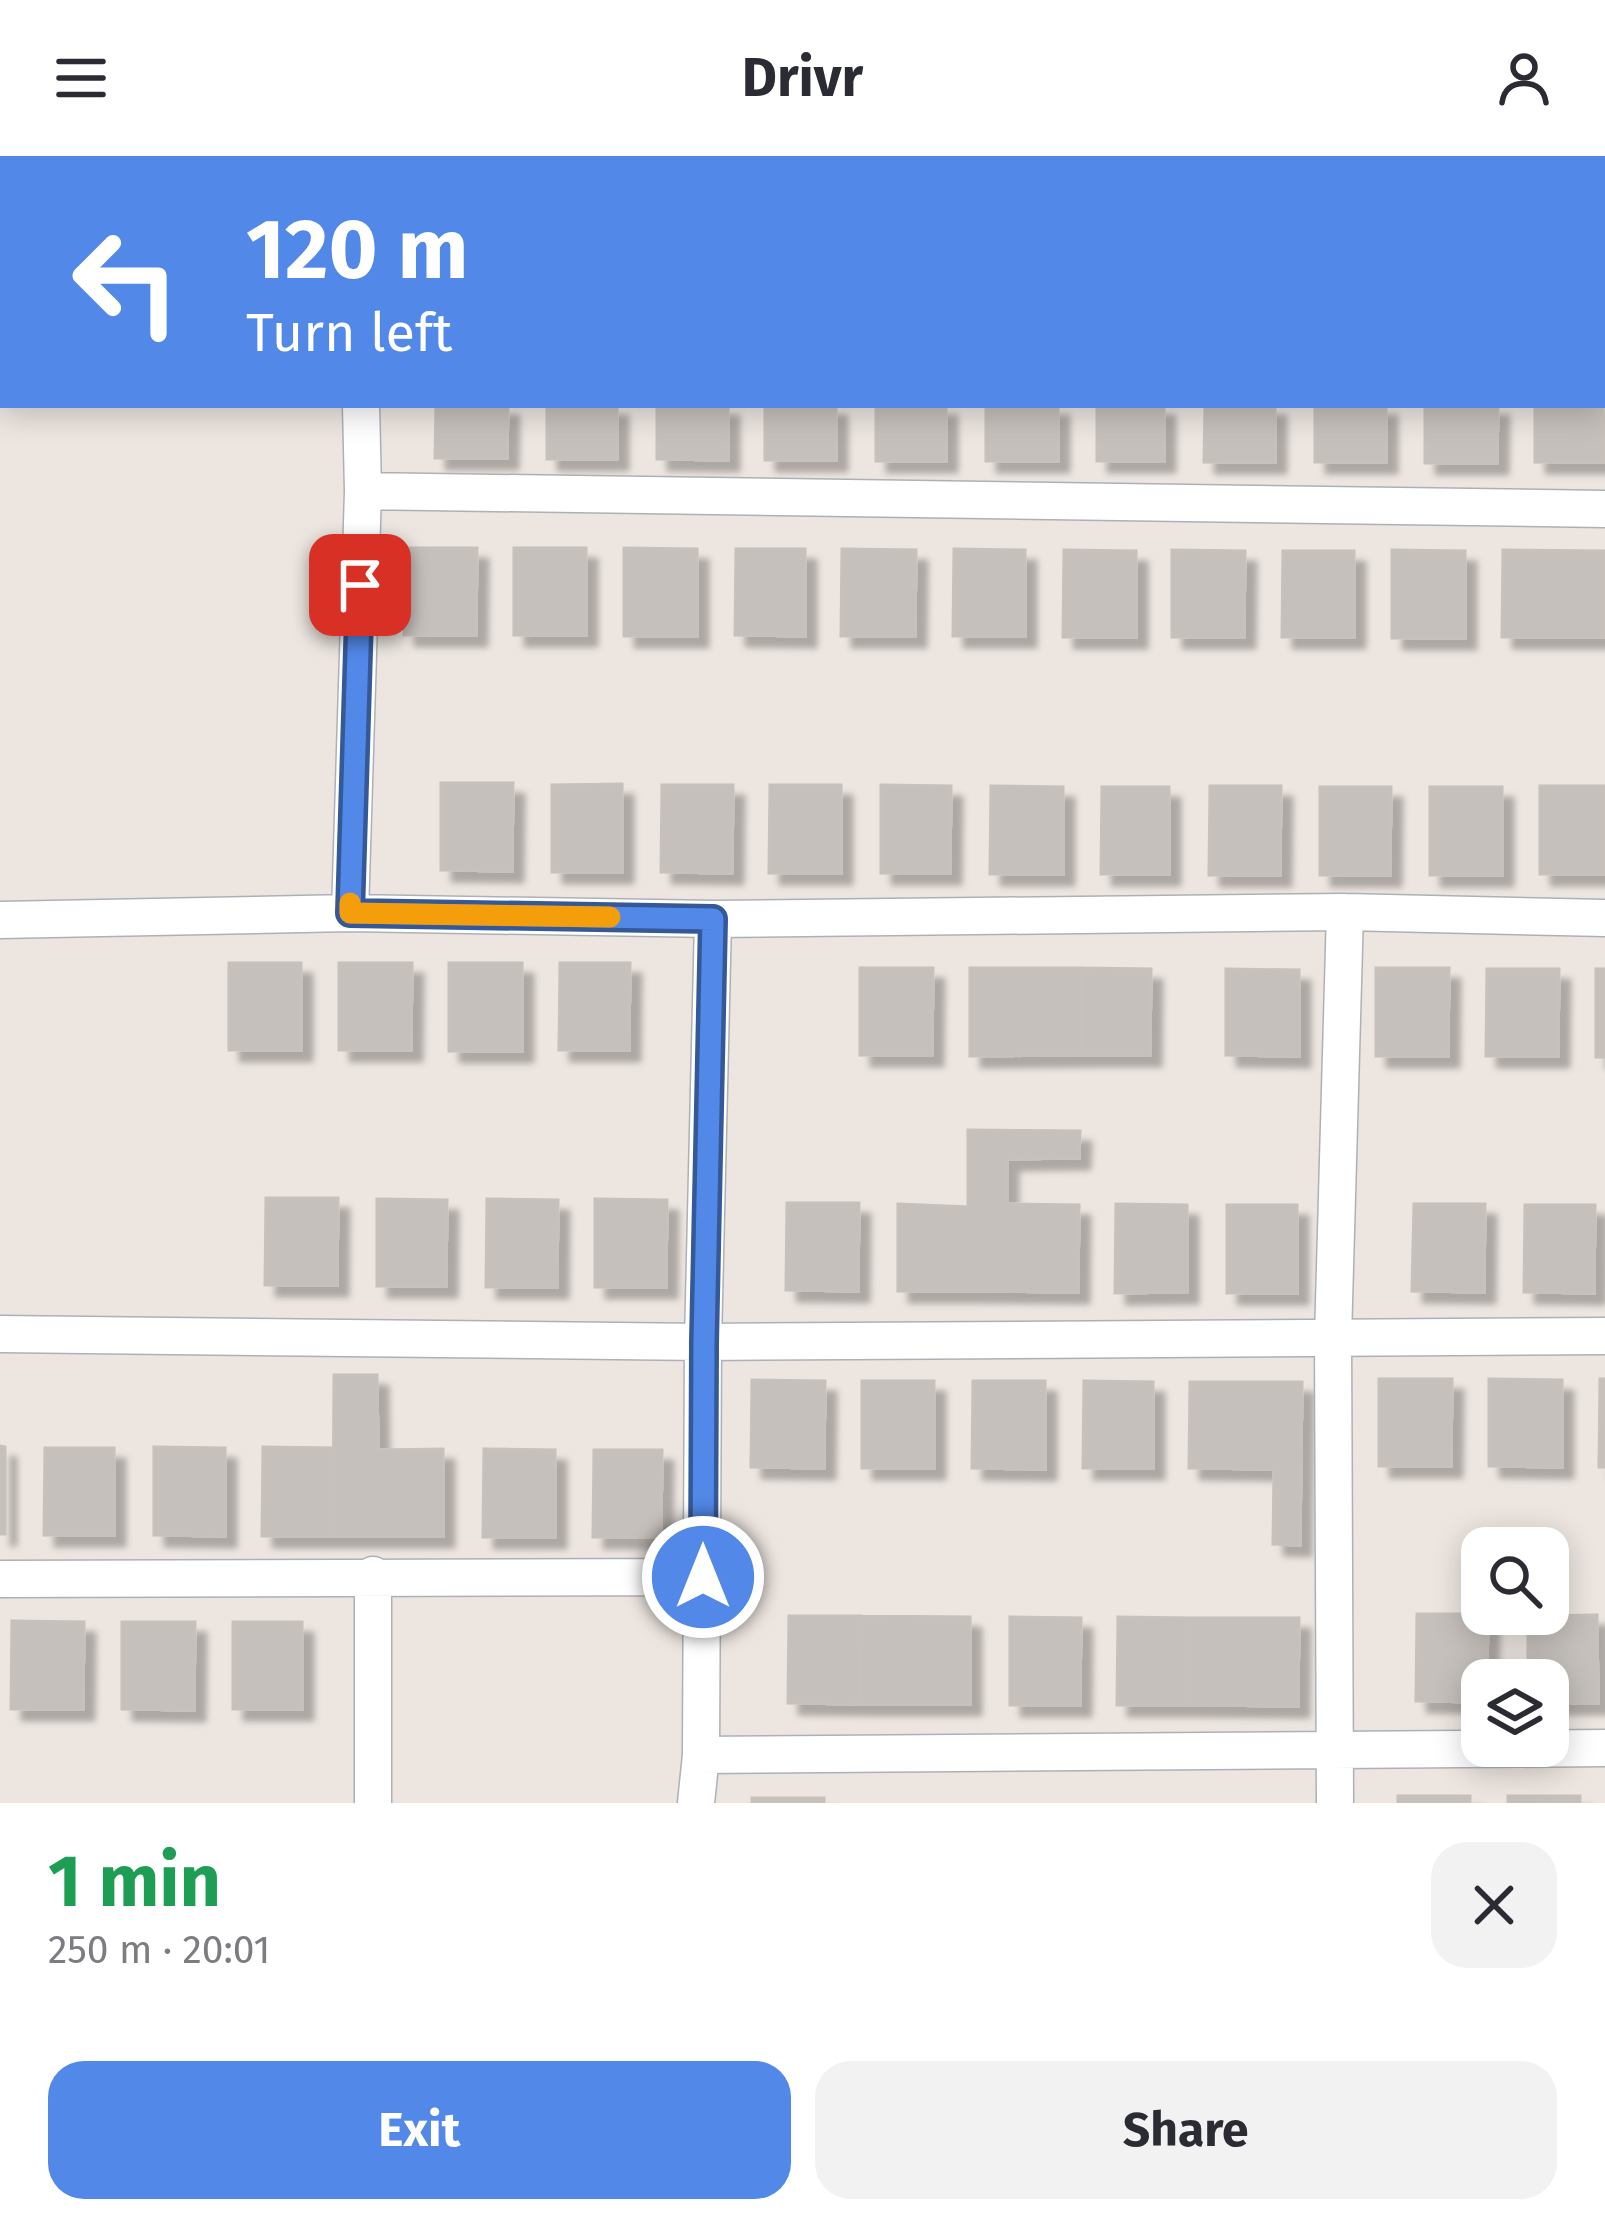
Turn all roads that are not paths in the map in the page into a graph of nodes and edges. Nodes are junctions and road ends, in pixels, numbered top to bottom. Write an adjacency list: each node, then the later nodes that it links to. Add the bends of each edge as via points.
1 (361, 408): 2 (street)
2 (363, 491): 3 (street); 5 (street)
3 (1605, 509)
4 (1345, 912): 6 (street); 7 (street); 11 (street)
5 (350, 913): 7 (street); 8 (street)
6 (1605, 918)
7 (713, 919): 12 (street)
8 (0, 920)
9 (0, 1334): 12 (street)
10 (1605, 1336): 11 (street)
11 (1333, 1338): 12 (street); 17 (street)
12 (704, 1342): 14 (street)
13 (373, 1575): 14 (street); 15 (street); 19 (street)
14 (703, 1577): 18 (street)
15 (0, 1579)
16 (1605, 1748): 17 (street)
17 (1333, 1750): 18 (street); 21 (street)
18 (700, 1755): 20 (street)
19 (373, 1803)
20 (696, 1803)
21 (1335, 1803)

